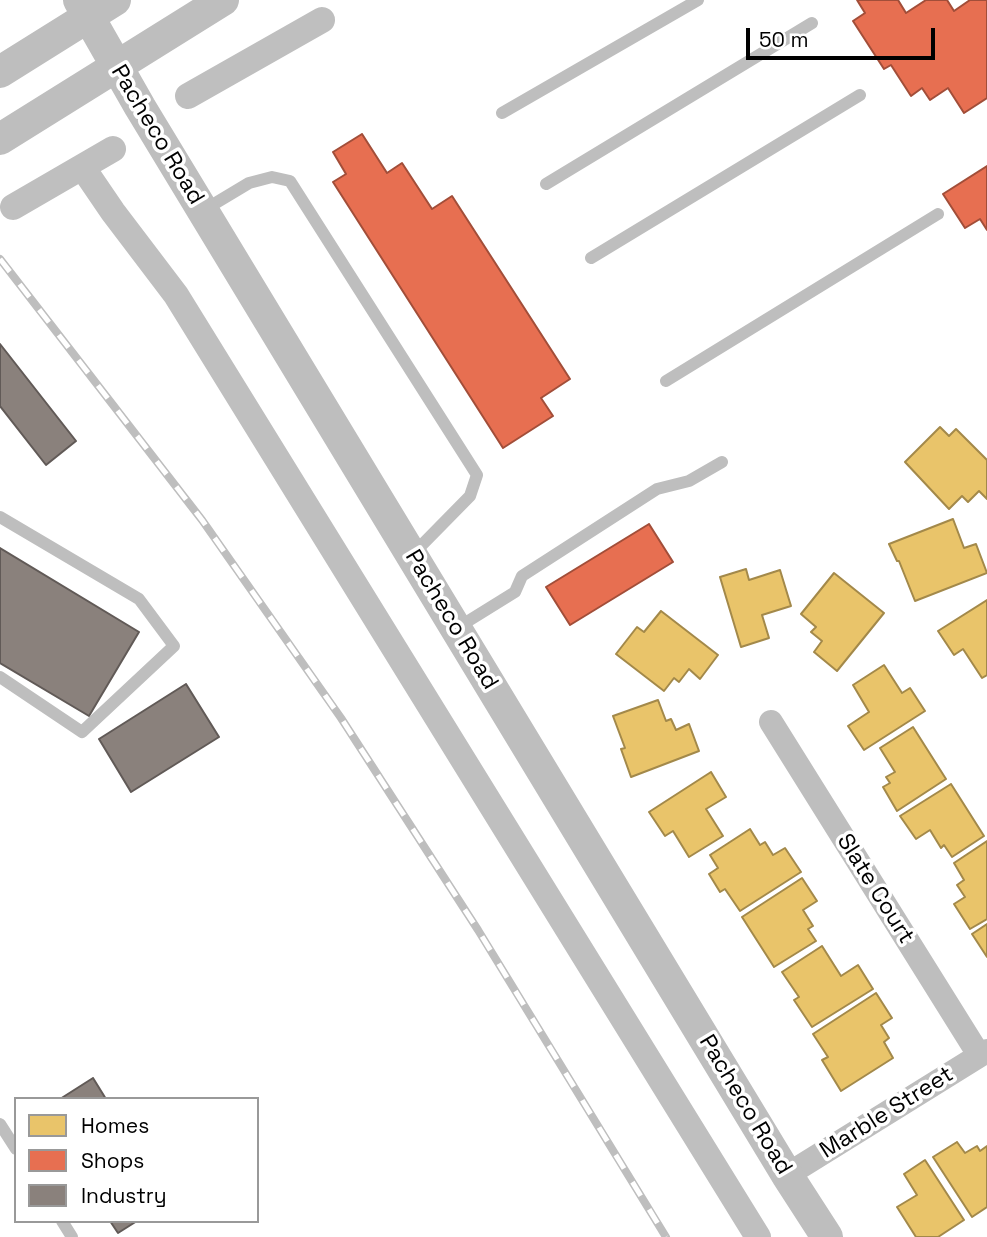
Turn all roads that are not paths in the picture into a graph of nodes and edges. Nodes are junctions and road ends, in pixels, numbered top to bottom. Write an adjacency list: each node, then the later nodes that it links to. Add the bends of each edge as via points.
1 (115, 0): 4 (street)
2 (223, 0): 6 (street)
3 (698, 0): 9 (lane)
4 (83, 8): 6 (street, Pacheco Road); 7 (street)
5 (812, 23): 11 (lane)
6 (116, 65): 10 (street); 12 (street, Pacheco Road)
7 (0, 72)
8 (860, 95): 14 (lane)
9 (502, 113)
10 (0, 139)
11 (546, 184)
12 (203, 211): 18 (street, Pacheco Road); 18 (lane, via 249,183 272,177 290,181 477,475 470,496)
13 (938, 214): 15 (lane)
14 (591, 258)
15 (666, 381)
16 (722, 461): 19 (lane, via 689,481 657,489 522,576 515,592)
17 (0, 517): 20 (lane, via 139,599 174,646 82,732)
18 (411, 555): 19 (street, Pacheco Road)
19 (456, 629): 25 (street, Pacheco Road)
20 (0, 677)
21 (771, 722): 22 (street, Slate Court)
22 (983, 1053): 25 (street, Marble Street)
23 (0, 1124): 24 (lane)
24 (14, 1146)
25 (787, 1175): 26 (street, Pacheco Road)
26 (827, 1237)

